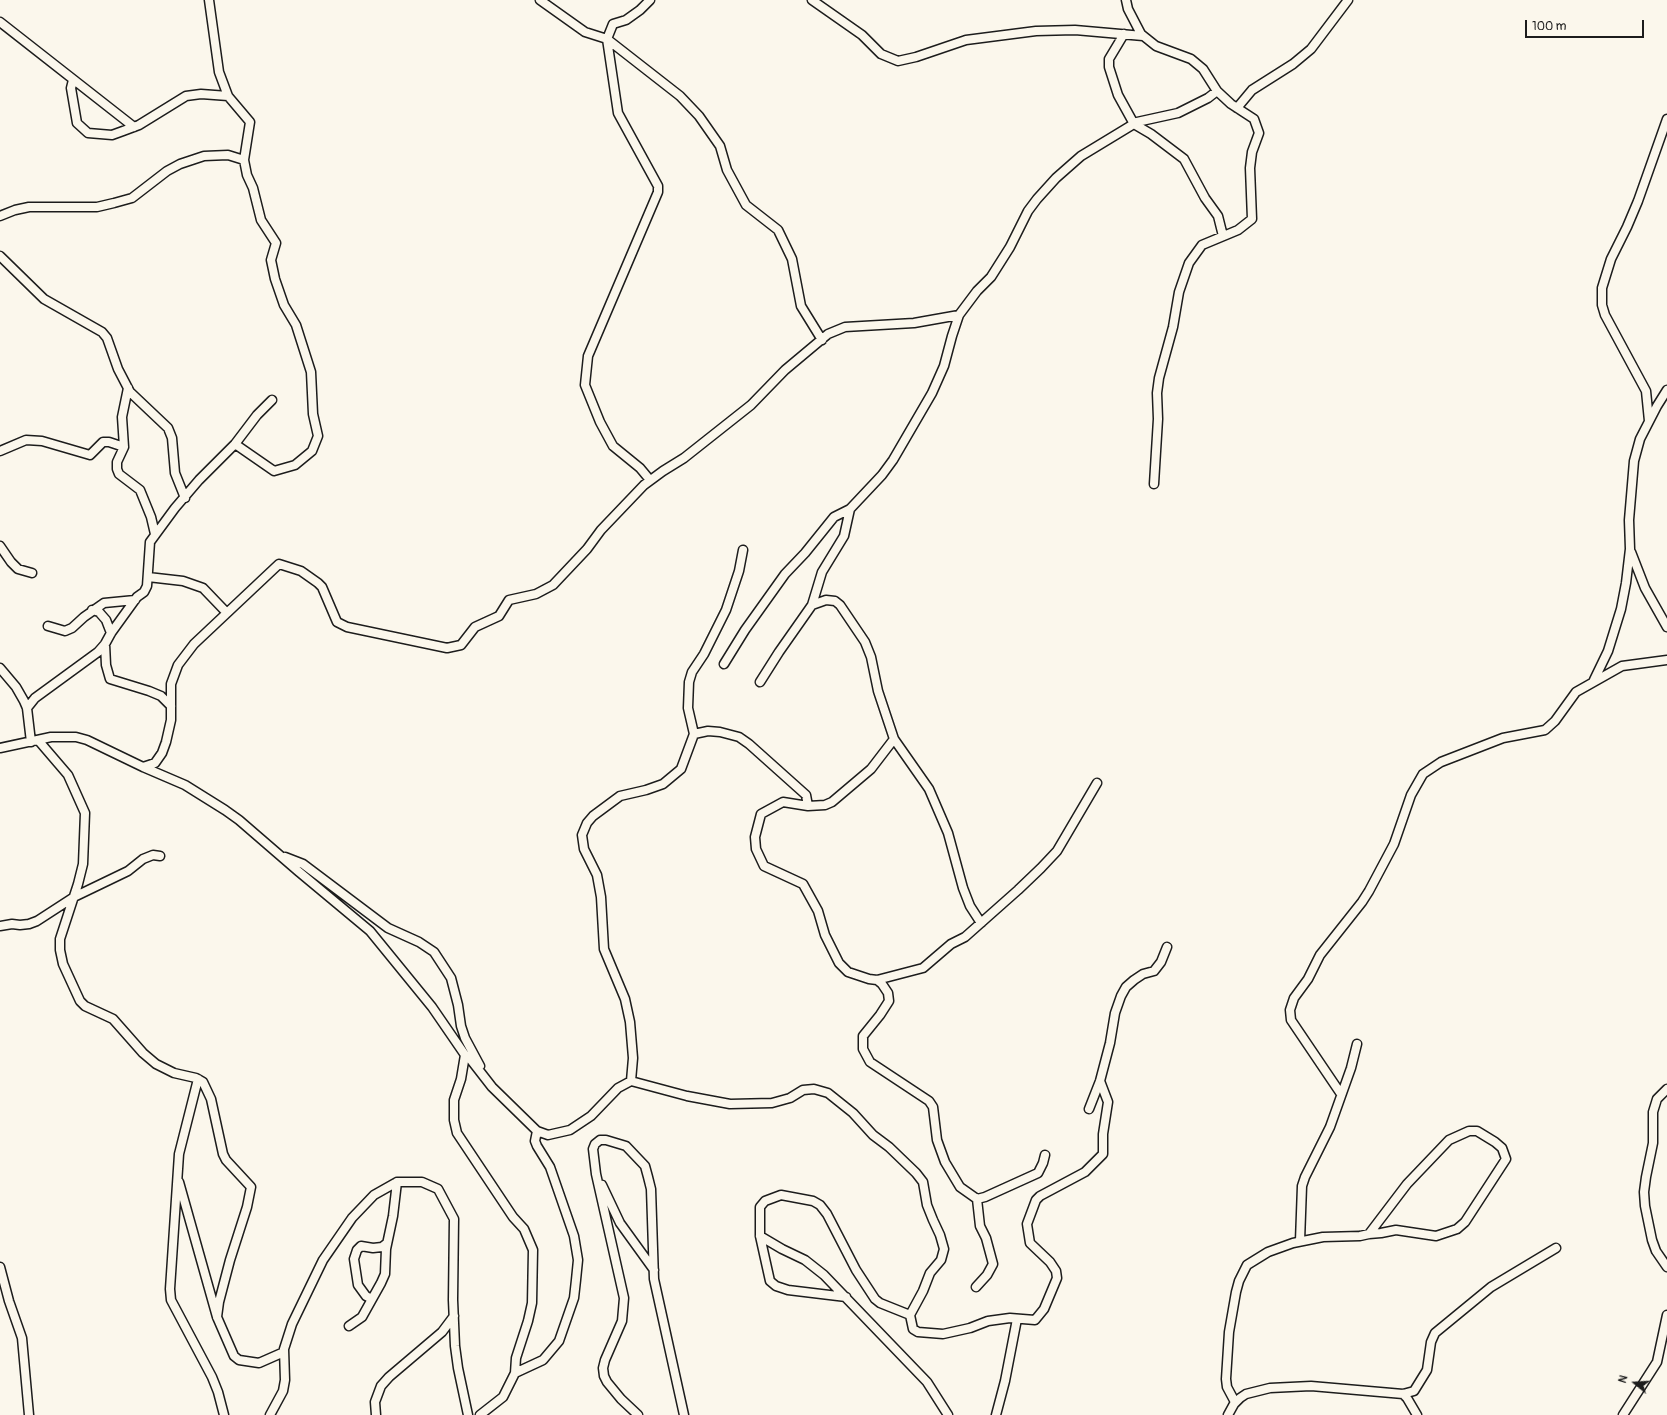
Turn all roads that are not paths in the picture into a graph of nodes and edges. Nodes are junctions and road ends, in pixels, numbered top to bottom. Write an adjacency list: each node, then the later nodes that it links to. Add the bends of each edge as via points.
1 (208, 0): 13 (street, via 218,72)
2 (540, 0): 10 (street, via 585,32)
3 (650, 0): 10 (street, via 626,20 613,24)
4 (812, 0): 8 (street, via 862,35 882,54 898,61 966,40 1036,30)
5 (1126, 0): 9 (street, via 1128,9)
6 (1348, 0): 14 (street, via 1311,49 1252,90)
7 (0, 22): 11 (street)
8 (1124, 34): 9 (street); 16 (street, via 1109,59 1109,67 1118,96)
9 (1143, 36): 12 (street, via 1156,46 1191,59 1203,69)
10 (607, 39): 23 (street, via 680,96 710,130 720,146 727,170 746,205 778,230 792,259 801,306); 31 (street, via 618,113 658,186 658,192 588,356 585,385 613,446 640,468)
11 (73, 80): 17 (street); 17 (street, via 71,88 75,116 88,134 112,135)
12 (1217, 91): 14 (street); 16 (street, via 1178,113)
13 (228, 96): 17 (street, via 186,96); 18 (street, via 250,122)
14 (1236, 108): 20 (street, via 1254,119 1259,133 1252,152 1250,168 1252,219 1238,230)
15 (1667, 119): 27 (street, via 1638,201 1611,259 1602,288 1605,315 1646,391)
16 (1134, 124): 20 (street, via 1184,159 1204,198 1218,216); 22 (street, via 1081,156 1056,178 1028,211 991,277)
17 (134, 127)
18 (244, 160): 19 (street, via 228,155 204,156 167,171 132,198 97,207 29,207); 28 (street, via 261,220 276,243 271,260 275,279 284,305 296,325 311,372 318,436 312,451 295,465 274,471)
19 (0, 216)
20 (1223, 236): 32 (street, via 1202,245 1189,263 1179,292 1157,393)
21 (0, 256): 24 (street, via 44,299 102,332 107,338)
22 (959, 315): 23 (street, via 914,323 845,327 828,334); 34 (street, via 944,366 932,393 893,460)
23 (822, 340): 31 (street, via 785,370 751,405 684,458)
24 (128, 388): 29 (street, via 122,417); 33 (street, via 136,399 168,428 172,438 175,473)
25 (1667, 390): 27 (street)
26 (272, 400): 28 (street)
27 (1649, 421): 37 (street, via 1640,439 1634,461 1629,520)
28 (235, 444): 33 (street)
29 (124, 447): 30 (street, via 103,442 90,455 42,441 26,440); 35 (street, via 117,462 119,474 140,490 152,517)
30 (0, 451)
31 (650, 480): 44 (street, via 601,530 553,585 536,594 509,600 499,616 475,627 461,645 447,648 347,627 337,622 318,582 301,571 279,564)
32 (1154, 484)
33 (185, 498): 35 (street)
34 (850, 509): 42 (street, via 844,536 822,572); 50 (street, via 834,517 785,574)
35 (155, 534): 40 (street, via 150,542)
36 (0, 546): 39 (street, via 18,569)
37 (1630, 549): 46 (street, via 1645,588); 52 (street, via 1621,609 1608,651)
38 (743, 550): 56 (street, via 726,610 689,682 688,708)
39 (32, 573)
40 (148, 577): 41 (street, via 144,592); 44 (street, via 183,581 203,588)
41 (135, 600): 43 (street, via 104,602); 47 (street)
42 (812, 605): 53 (street); 57 (street, via 826,600 840,604 865,642 872,657 878,691)
43 (92, 610): 45 (street, via 72,628 64,631); 47 (street, via 99,612 106,620)
44 (227, 613): 54 (street, via 194,644 178,665 171,684)
45 (48, 626)
46 (1667, 627)
47 (111, 633): 48 (street)
48 (105, 644): 54 (street, via 110,679 161,696); 55 (street, via 98,652 35,698)
49 (1667, 660): 52 (street, via 1622,666)
50 (724, 664)
51 (0, 668): 55 (street, via 16,687)
52 (1594, 680): 77 (street, via 1576,692 1560,715 1545,730 1503,738 1441,762 1423,774 1411,795 1394,844 1369,891 1320,955 1308,979 1294,998 1290,1010 1291,1020)
53 (760, 682)
54 (171, 706): 60 (street, via 171,720 162,753 155,763)
55 (27, 708): 58 (street)
56 (694, 734): 62 (street, via 708,731 739,737 806,795); 74 (street, via 681,769 675,775 663,784 620,796 593,816 582,835 584,849 597,875 604,950 625,999 630,1022 633,1045)
57 (894, 739): 62 (street, via 871,769 832,802); 66 (street, via 929,789 948,833 963,888 970,906)
58 (35, 741): 59 (street); 60 (street, via 51,737 76,737); 65 (street, via 68,775 85,813 83,864)
59 (0, 748)
60 (143, 767): 63 (street, via 185,785 225,810)
61 (1097, 783): 66 (street, via 1057,851)
62 (808, 806): 69 (street, via 783,802 762,814 755,837 756,849 764,866 803,884 818,911 825,935 839,962 848,972)
63 (279, 854): 71 (street, via 370,931 432,1007); 72 (street, via 304,864 388,928 434,952 451,978 465,1038)
64 (160, 856): 65 (street, via 153,855 143,859 128,871)
65 (74, 896): 67 (street, via 37,922); 73 (street, via 60,939 60,950 63,964 80,1001 113,1019 156,1064 174,1073)
66 (981, 923): 69 (street, via 923,968)
67 (0, 926)
68 (1167, 947): 75 (street, via 1154,971 1134,980 1121,996)
69 (877, 980): 84 (street, via 888,993 889,1001 863,1036 863,1049 870,1062 929,1101 933,1107 937,1140 945,1162 960,1187)
70 (1357, 1044): 77 (street)
71 (465, 1055): 72 (street); 103 (street, via 454,1100 457,1133 513,1217 524,1229 533,1250 532,1303 516,1358)
72 (484, 1076): 79 (street, via 492,1088)
73 (198, 1079): 82 (street, via 179,1154); 98 (street, via 207,1087 223,1154 251,1187)
74 (631, 1081): 79 (street, via 618,1088 591,1116 570,1130 548,1135); 96 (street, via 730,1104 772,1103 790,1098 804,1090 814,1089 828,1093 924,1182 929,1211 944,1249 941,1260 930,1273)
75 (1100, 1081): 78 (street); 100 (street, via 1108,1102 1103,1154 1085,1172 1036,1200 1027,1224 1028,1237 1030,1243 1053,1266 1057,1278 1049,1301 1039,1316 1034,1320)
76 (1667, 1089): 91 (street, via 1657,1099 1653,1112 1653,1143 1644,1192 1652,1240)
77 (1341, 1094): 87 (street, via 1330,1127 1304,1177)
78 (1089, 1109)
79 (537, 1131): 103 (street, via 537,1146 550,1167 574,1236 578,1260 574,1298 559,1341 543,1360)
80 (1046, 1155): 84 (street, via 1038,1173)
81 (596, 1174): 92 (street, via 620,1223); 92 (street, via 593,1149 594,1144 600,1140 626,1146 645,1166 651,1189); 112 (street, via 624,1298 622,1321 605,1360 604,1376 620,1399)
82 (177, 1176): 98 (street); 107 (street, via 171,1300 212,1377)
83 (397, 1182): 88 (street, via 393,1216); 99 (street, via 422,1182 438,1190 454,1218); 102 (street, via 374,1195 365,1204 323,1260 292,1324)
84 (977, 1199): 93 (street, via 980,1226 993,1264)
85 (1369, 1234): 85 (street, via 1396,1230 1436,1236 1457,1229 1465,1222 1506,1159 1502,1148 1477,1131 1469,1131 1449,1140 1407,1184); 87 (street)
86 (760, 1236): 94 (street, via 805,1260); 94 (street, via 768,1275 776,1286 788,1290); 96 (street, via 760,1207 765,1201 781,1195 813,1201 827,1214 856,1270 875,1299)
87 (1300, 1241): 105 (street, via 1268,1252 1247,1265 1239,1281 1229,1332 1226,1373 1227,1387)
88 (386, 1244): 95 (street, via 385,1274); 95 (street, via 373,1248 362,1246 357,1250 354,1259 358,1285 366,1296)
89 (1556, 1248): 104 (street, via 1491,1287 1440,1328 1431,1342 1428,1370 1414,1391)
90 (0, 1267): 106 (street, via 22,1338)
91 (1667, 1267)
92 (654, 1270): 113 (street, via 661,1314)
93 (976, 1287)
94 (846, 1297): 114 (street, via 927,1382)
95 (372, 1299): 101 (street, via 362,1317)
96 (910, 1315): 100 (street, via 913,1329 918,1332 943,1334 988,1321)
97 (1667, 1315): 118 (street, via 1657,1362)
98 (217, 1316): 102 (street, via 234,1356 239,1360 259,1363)
99 (454, 1316): 109 (street, via 435,1338 381,1386 375,1402); 110 (street, via 458,1368)
100 (1017, 1319): 115 (street)
101 (349, 1326)
102 (284, 1352): 108 (street, via 283,1391)
103 (515, 1373): 111 (street, via 503,1397)
104 (1403, 1394): 105 (street, via 1311,1386 1270,1388 1246,1394); 117 (street)
105 (1235, 1402): 116 (street)
106 (29, 1415)
107 (224, 1415)
108 (270, 1415)
109 (376, 1415)
110 (468, 1415)
111 (480, 1415)
112 (638, 1415)
113 (684, 1415)
114 (948, 1415)
115 (996, 1415)
116 (1228, 1415)
117 (1417, 1415)
118 (1623, 1415)

